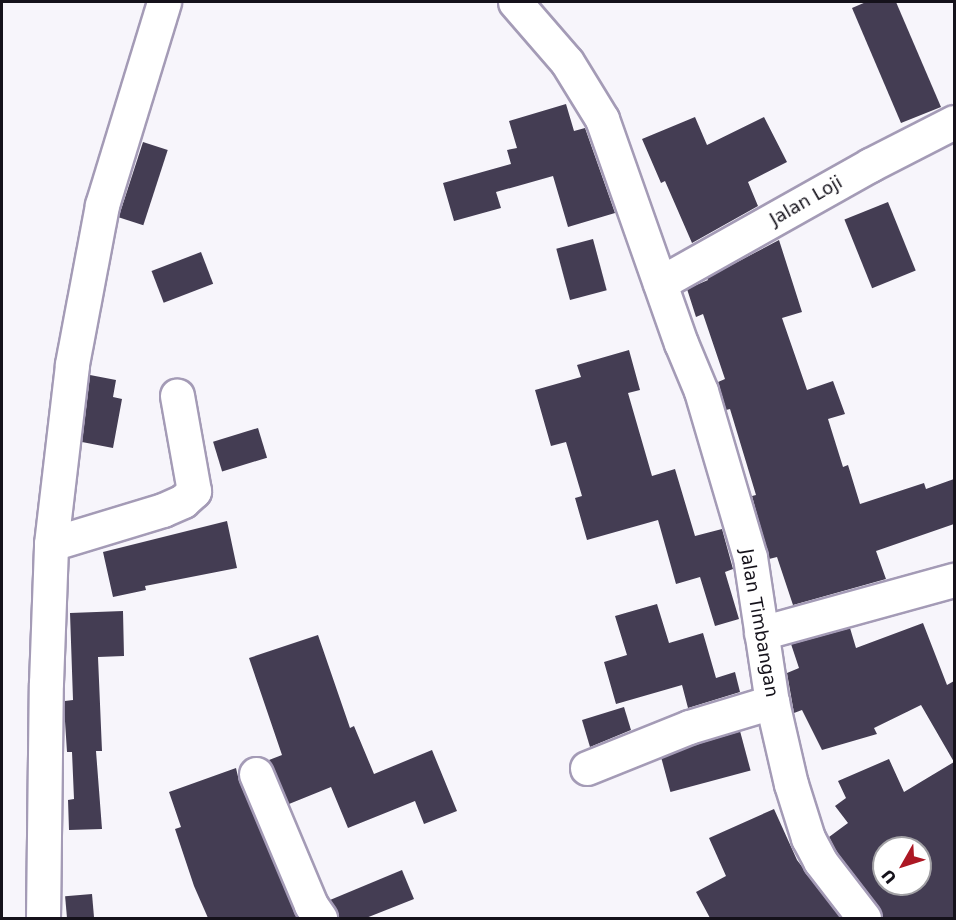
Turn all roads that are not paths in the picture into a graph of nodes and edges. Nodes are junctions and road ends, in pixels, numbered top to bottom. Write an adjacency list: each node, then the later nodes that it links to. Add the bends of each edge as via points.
1 (164, 2): 6 (street, via 102,206 72,364)
2 (515, 2): 4 (street, Jalan Timbangan, via 567,62 602,118)
3 (954, 122): 4 (street, Jalan Loji)
4 (660, 283): 8 (street, Jalan Timbangan, via 701,391 750,557)
5 (177, 396): 6 (street, via 195,491 163,510)
6 (51, 544): 12 (street)
7 (954, 580): 8 (street)
8 (761, 633): 9 (street, Jalan Timbangan)
9 (772, 702): 10 (street, via 689,727); 14 (street, Jalan Timbangan, via 808,838 820,861)
10 (587, 768)
11 (256, 774): 13 (street)
12 (43, 918)
13 (320, 918)
14 (864, 918)

